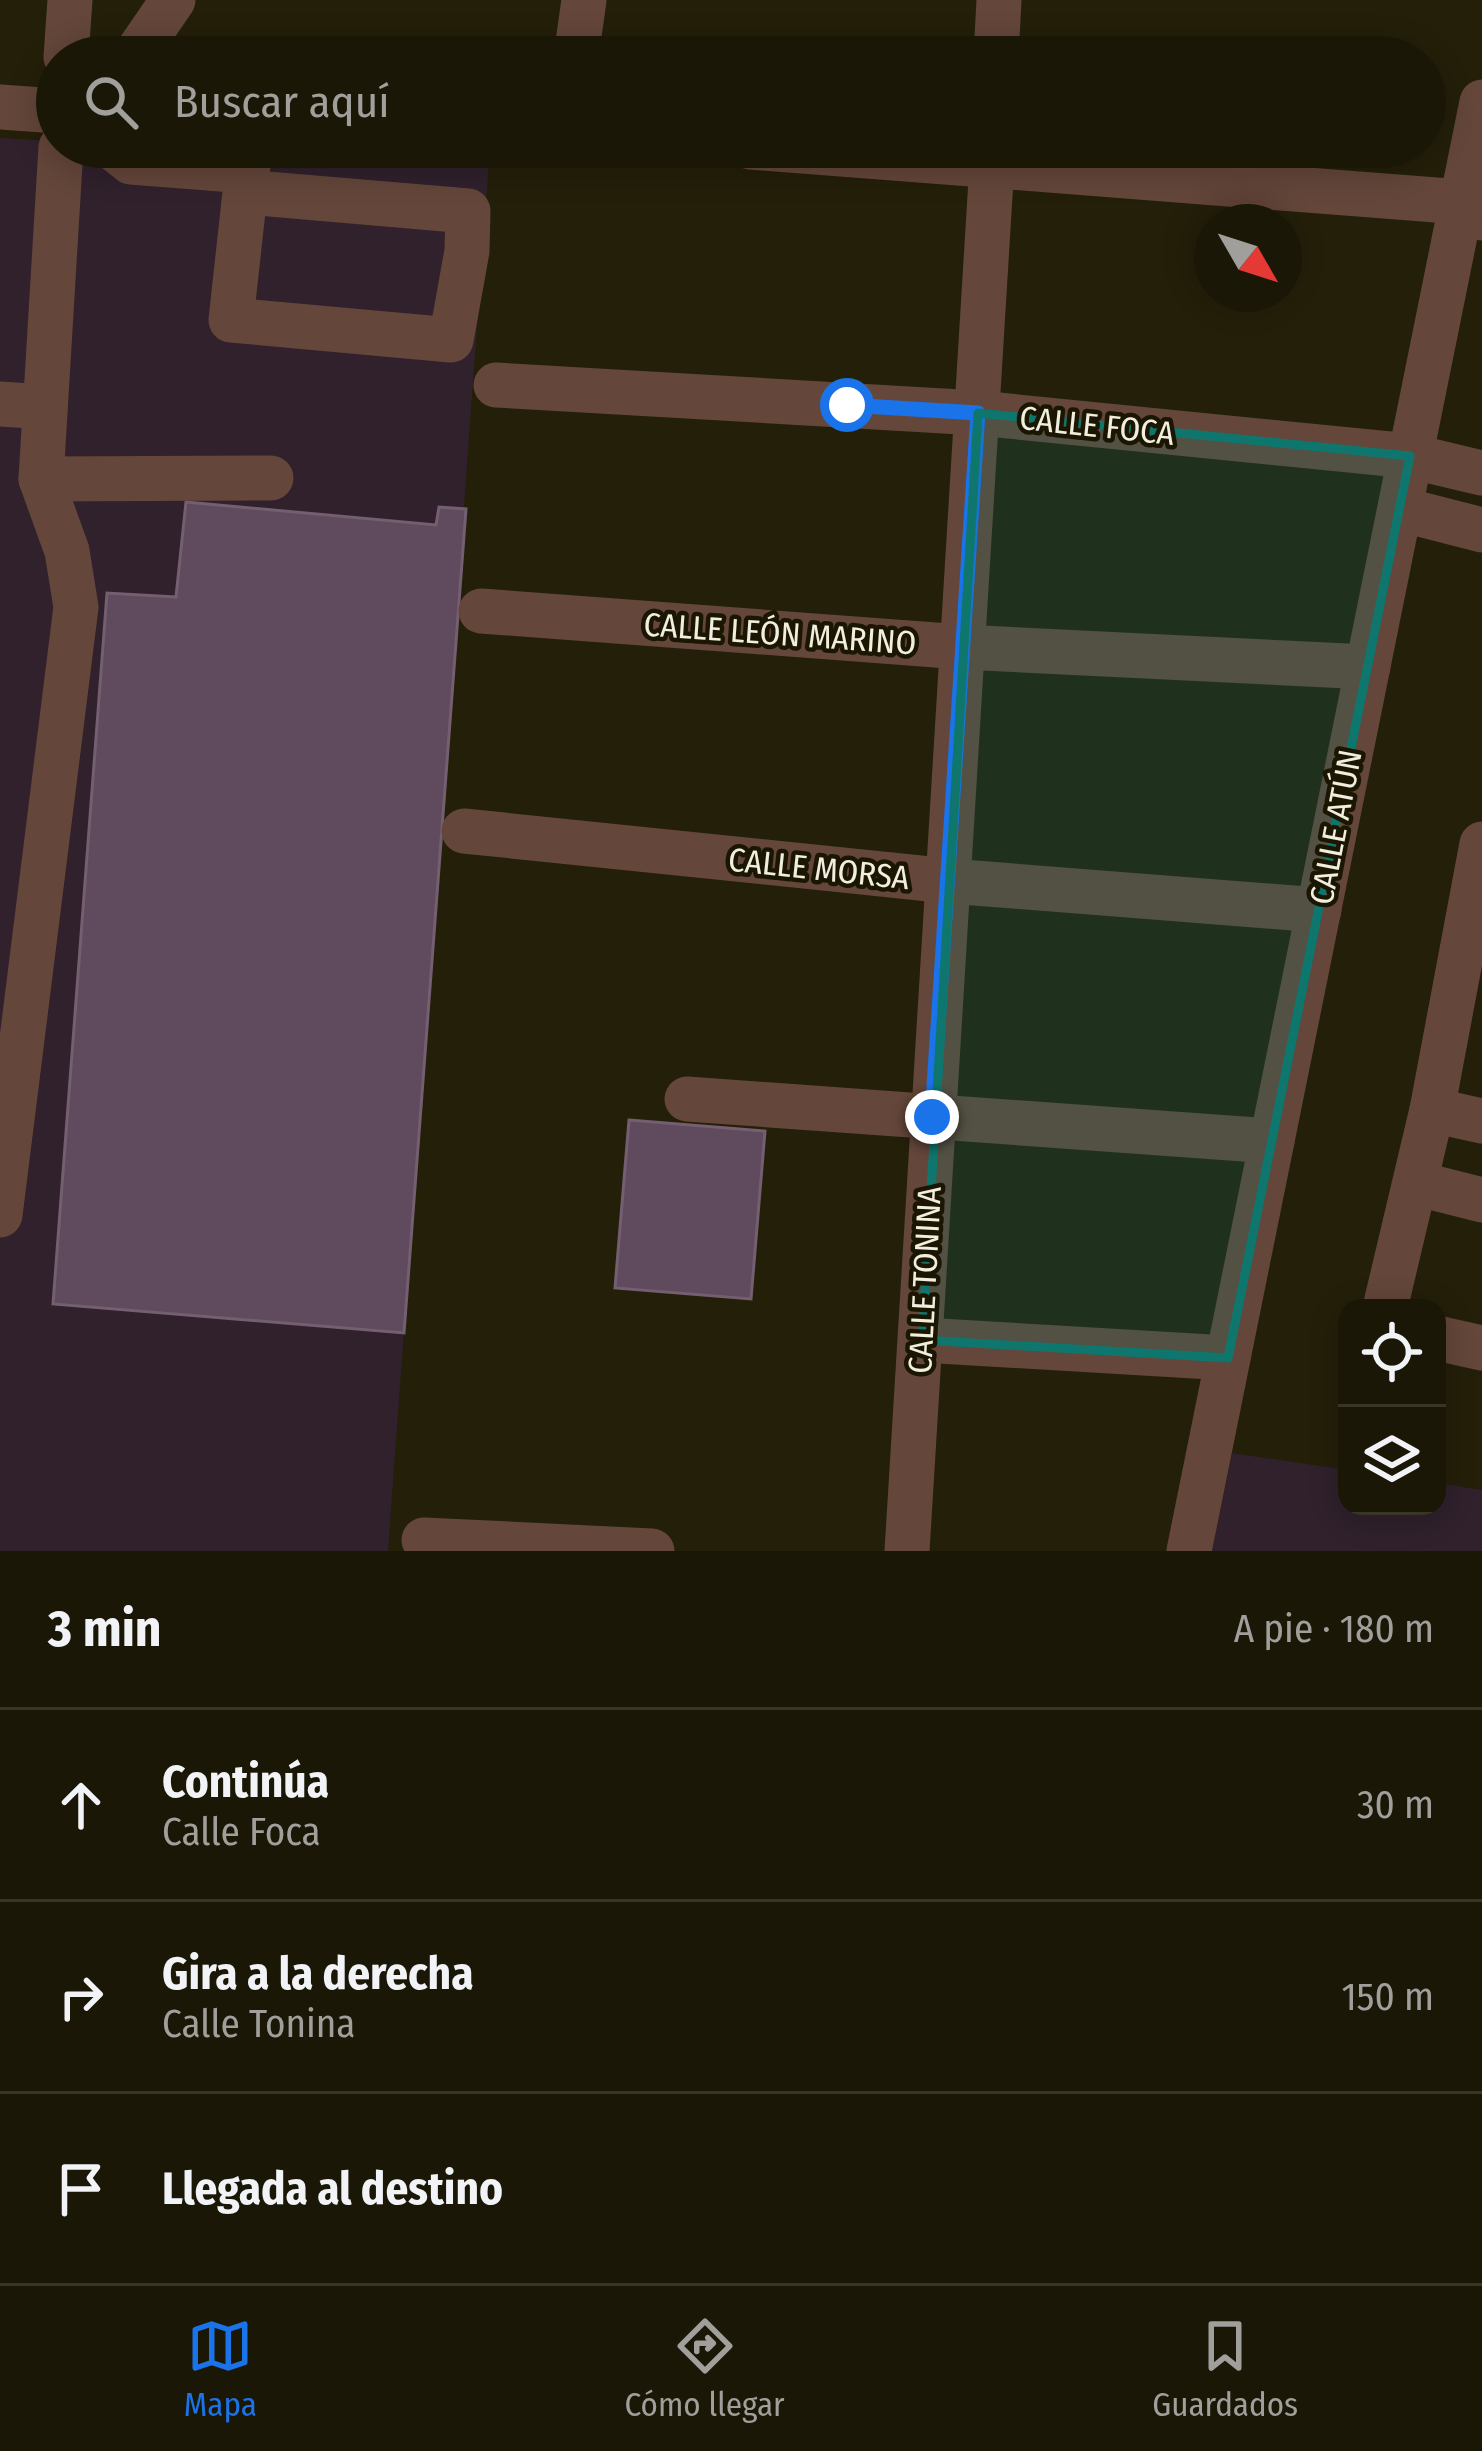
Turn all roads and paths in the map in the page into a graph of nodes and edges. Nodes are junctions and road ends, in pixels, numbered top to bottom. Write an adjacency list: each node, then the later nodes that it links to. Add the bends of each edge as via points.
1 (70, 0): 5 (street)
2 (173, 0): 6 (street)
3 (584, 0): 7 (street)
4 (999, 0): 8 (street)
5 (67, 36)
6 (148, 36)
7 (579, 36)
8 (998, 36)
9 (1482, 102): 16 (street, CALLE ATÚN)
10 (0, 107): 11 (street)
11 (36, 110)
12 (60, 168): 19 (street)
13 (991, 168): 20 (street, CALLE TONINA)
14 (1099, 168): 16 (street)
15 (247, 170): 15 (street, via 468,211 451,340 231,320)
16 (1472, 210): 21 (street, CALLE ATÚN)
17 (496, 385): 20 (street, CALLE FOCA)
18 (0, 404): 19 (street)
19 (45, 407): 23 (street)
20 (978, 413): 21 (street, CALLE FOCA); 28 (street, CALLE TONINA)
21 (1410, 455): 22 (street, CALLE FOCA); 25 (street, CALLE ATÚN)
22 (1482, 473)
23 (41, 478): 24 (street); 40 (street, via 76,607)
24 (271, 478)
25 (1400, 509): 26 (street); 29 (street, CALLE ATÚN)
26 (1482, 530)
27 (481, 610): 28 (street, CALLE LEÓN MARINO)
28 (962, 646): 29 (street, CALLE LEÓN MARINO); 32 (street, CALLE TONINA)
29 (1368, 668): 33 (street, CALLE ATÚN)
30 (464, 831): 32 (street, CALLE MORSA)
31 (1482, 844): 35 (street)
32 (949, 881): 33 (street, CALLE MORSA); 36 (street, CALLE TONINA)
33 (1318, 910): 38 (street, CALLE ATÚN)
34 (687, 1099): 36 (street)
35 (1432, 1111): 37 (street); 39 (street)
36 (932, 1117): 38 (street); 43 (street, CALLE TONINA)
37 (1482, 1121)
38 (1272, 1141): 46 (street, CALLE ATÚN)
39 (1415, 1183): 41 (street); 42 (street)
40 (2, 1189)
41 (1482, 1199)
42 (1387, 1299)
43 (922, 1340): 46 (street); 49 (street, CALLE TONINA)
44 (1446, 1340): 45 (street)
45 (1482, 1348)
46 (1228, 1358): 50 (street, CALLE ATÚN)
47 (424, 1540): 48 (street)
48 (652, 1551)
49 (907, 1551)
50 (1189, 1551)

